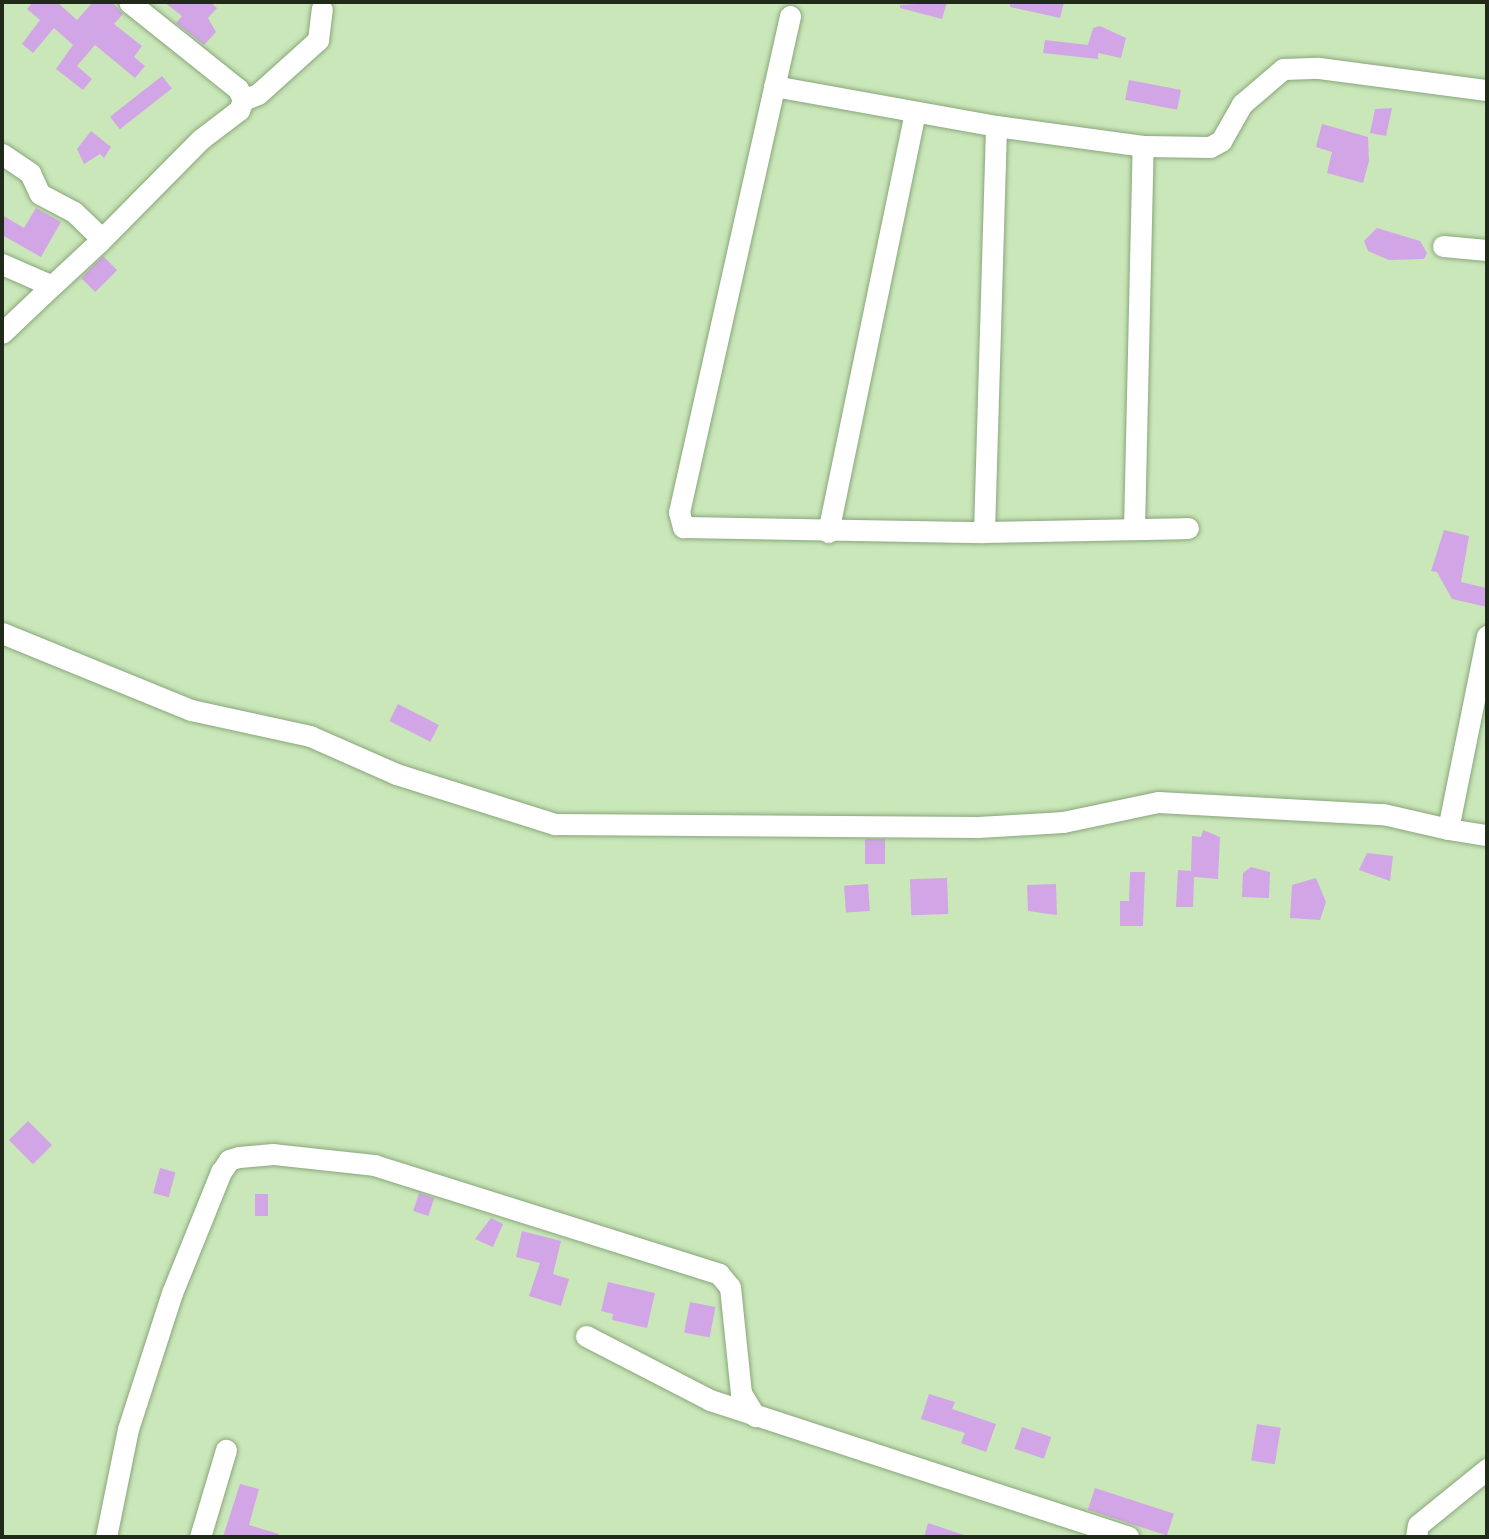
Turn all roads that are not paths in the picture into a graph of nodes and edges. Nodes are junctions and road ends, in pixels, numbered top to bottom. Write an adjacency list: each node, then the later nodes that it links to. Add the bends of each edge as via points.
1 (130, 2): 6 (street, via 238,89)
2 (322, 9): 6 (street, via 318,40 258,94)
3 (790, 16): 4 (street)
4 (774, 86): 7 (street); 19 (street, via 678,512 683,527 692,530)
5 (1487, 90): 9 (street, via 1294,67 1262,83 1242,104 1221,141 1210,147)
6 (243, 100): 11 (street, via 239,110 201,139)
7 (915, 112): 8 (street); 19 (street)
8 (996, 126): 9 (street); 20 (street)
9 (1143, 146): 18 (street)
10 (2, 154): 11 (street, via 30,173 40,194 74,212 98,234)
11 (99, 242): 15 (street)
12 (1443, 246): 13 (street)
13 (1487, 250)
14 (2, 264): 15 (street, via 45,284)
15 (42, 295): 16 (street)
16 (2, 333)
17 (1188, 527): 18 (street)
18 (1134, 529): 20 (street)
19 (828, 532): 20 (street)
20 (984, 532)
21 (2, 633): 24 (street, via 191,710 310,736 396,774 555,824 978,827 1063,822 1157,802 1382,814)
22 (1487, 636): 23 (street)
23 (1481, 701): 24 (street)
24 (1448, 829): 25 (street)
25 (1487, 835)
26 (586, 1336): 27 (street, via 710,1400)
27 (755, 1416): 30 (street, via 741,1393 730,1287 719,1274 374,1166 273,1154 239,1157 229,1160 221,1172 172,1293 128,1429); 32 (street)
28 (226, 1450): 31 (street)
29 (1487, 1469): 33 (street, via 1418,1525)
30 (106, 1537)
31 (200, 1537)
32 (1128, 1537)
33 (1416, 1537)

